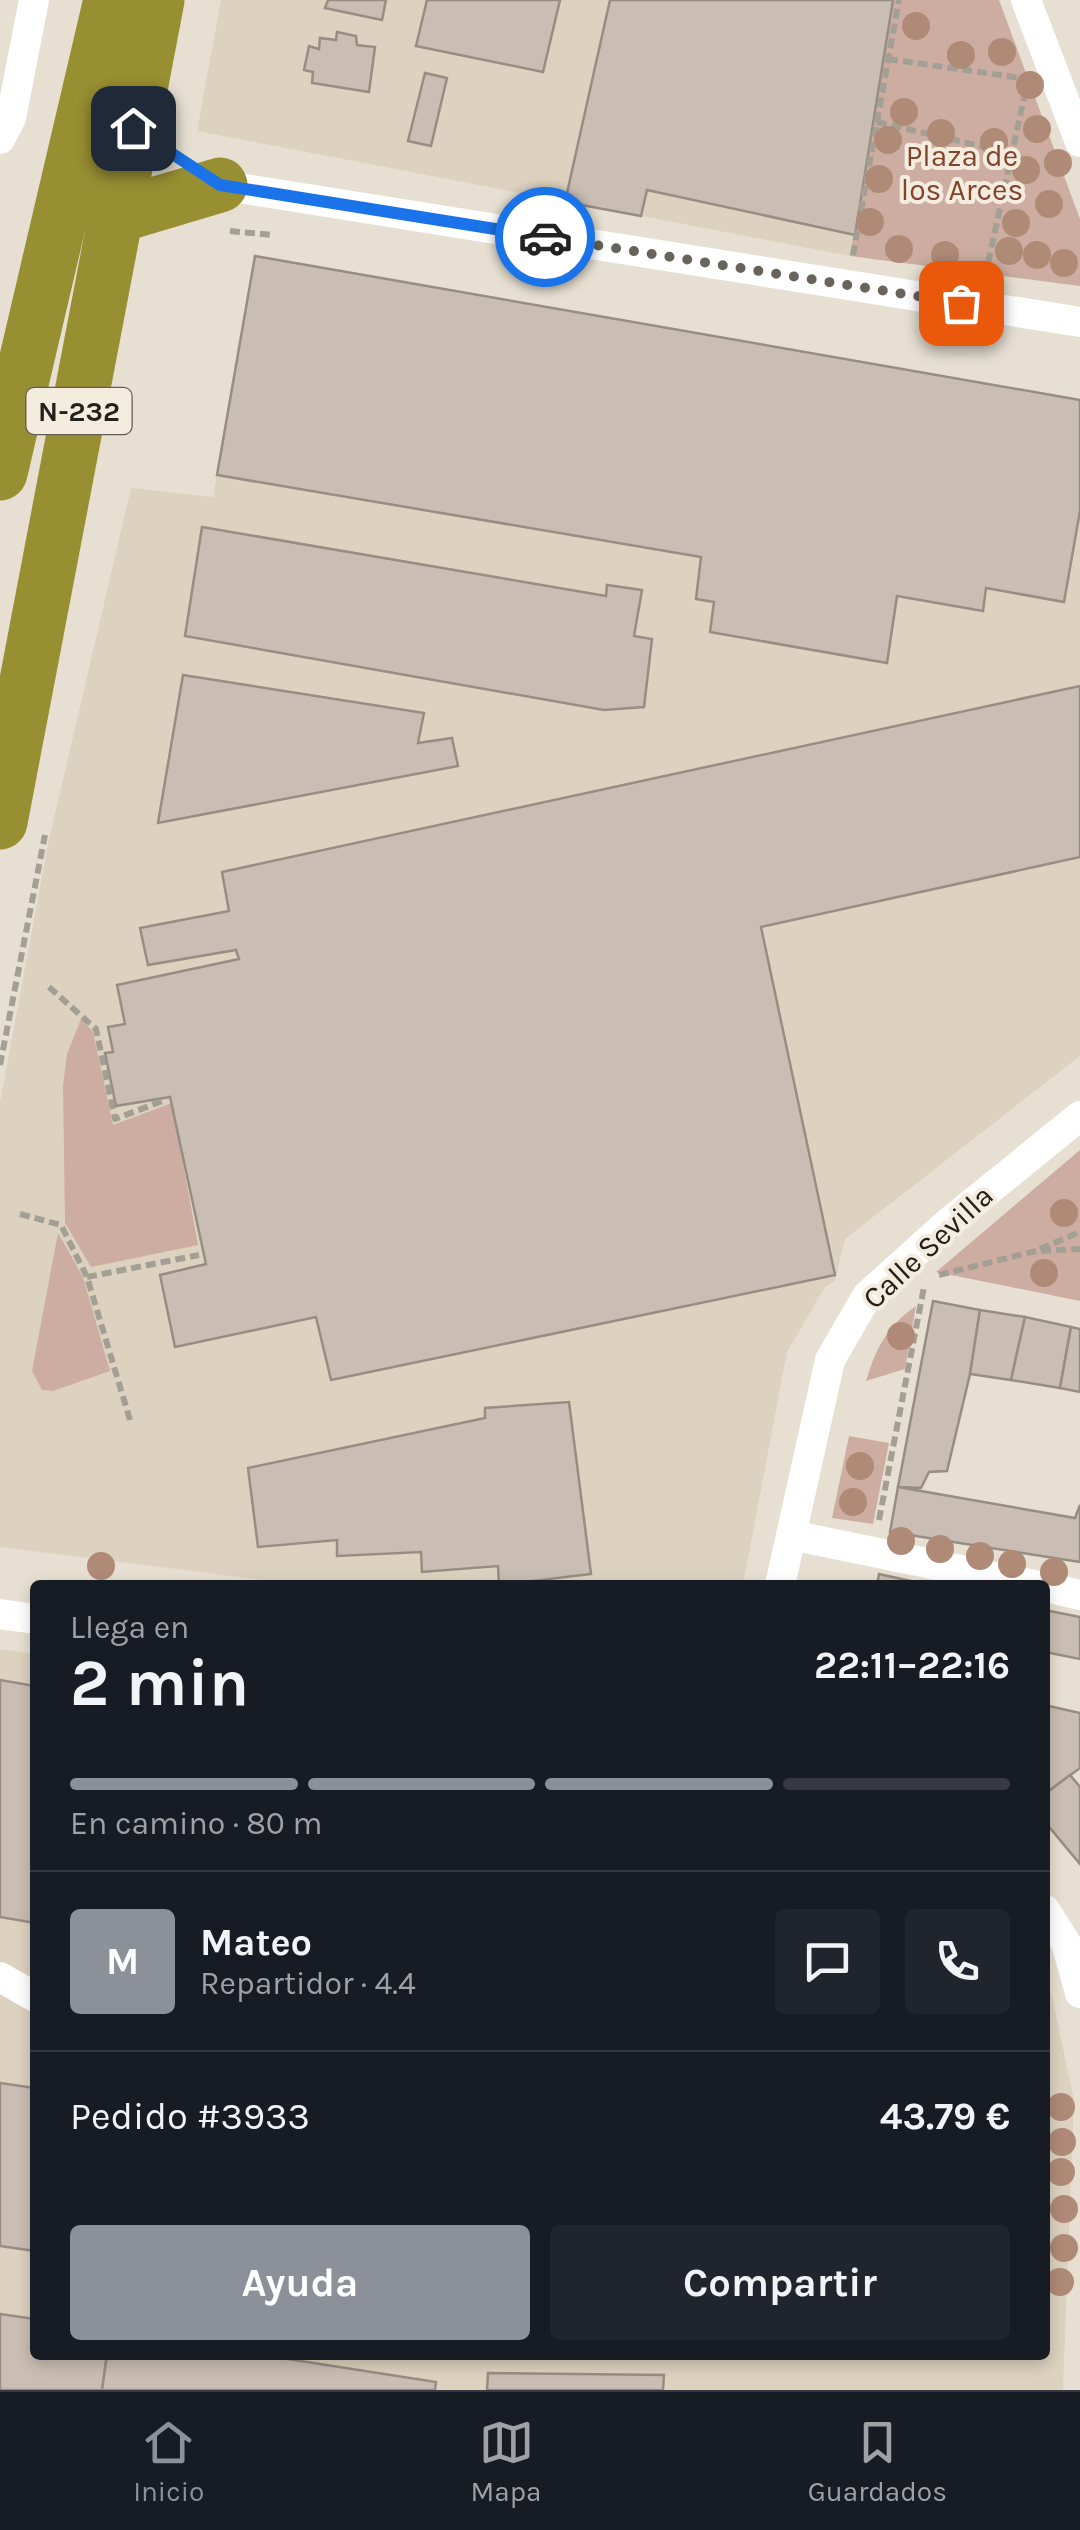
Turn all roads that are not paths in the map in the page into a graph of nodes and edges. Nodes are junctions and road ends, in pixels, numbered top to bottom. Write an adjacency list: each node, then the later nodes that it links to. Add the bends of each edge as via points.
1 (34, 0): 6 (street, via 11,118)
2 (110, 0): 11 (highway, N-232)
3 (158, 0): 5 (highway, N-232)
4 (1026, 0): 7 (street)
5 (133, 128): 8 (highway); 9 (highway, N-232)
6 (1, 138)
7 (1080, 142)
8 (219, 208): 9 (highway); 10 (street)
9 (116, 216): 12 (highway, N-232)
10 (1080, 322)
11 (0, 473)
12 (23, 826)
13 (1080, 1116): 14 (street, Calle Sevilla, via 867,1296 830,1360)
14 (791, 1535): 15 (street, Calle Sevilla); 16 (street)
15 (781, 1580)
16 (1010, 1580)
17 (1050, 1588): 18 (street)
18 (1080, 1595)
19 (0, 1614): 20 (street)
20 (30, 1618)
21 (1050, 1915): 22 (street)
22 (1073, 1940): 25 (street)
23 (0, 1977): 24 (street)
24 (30, 1993)
25 (1080, 1993)

